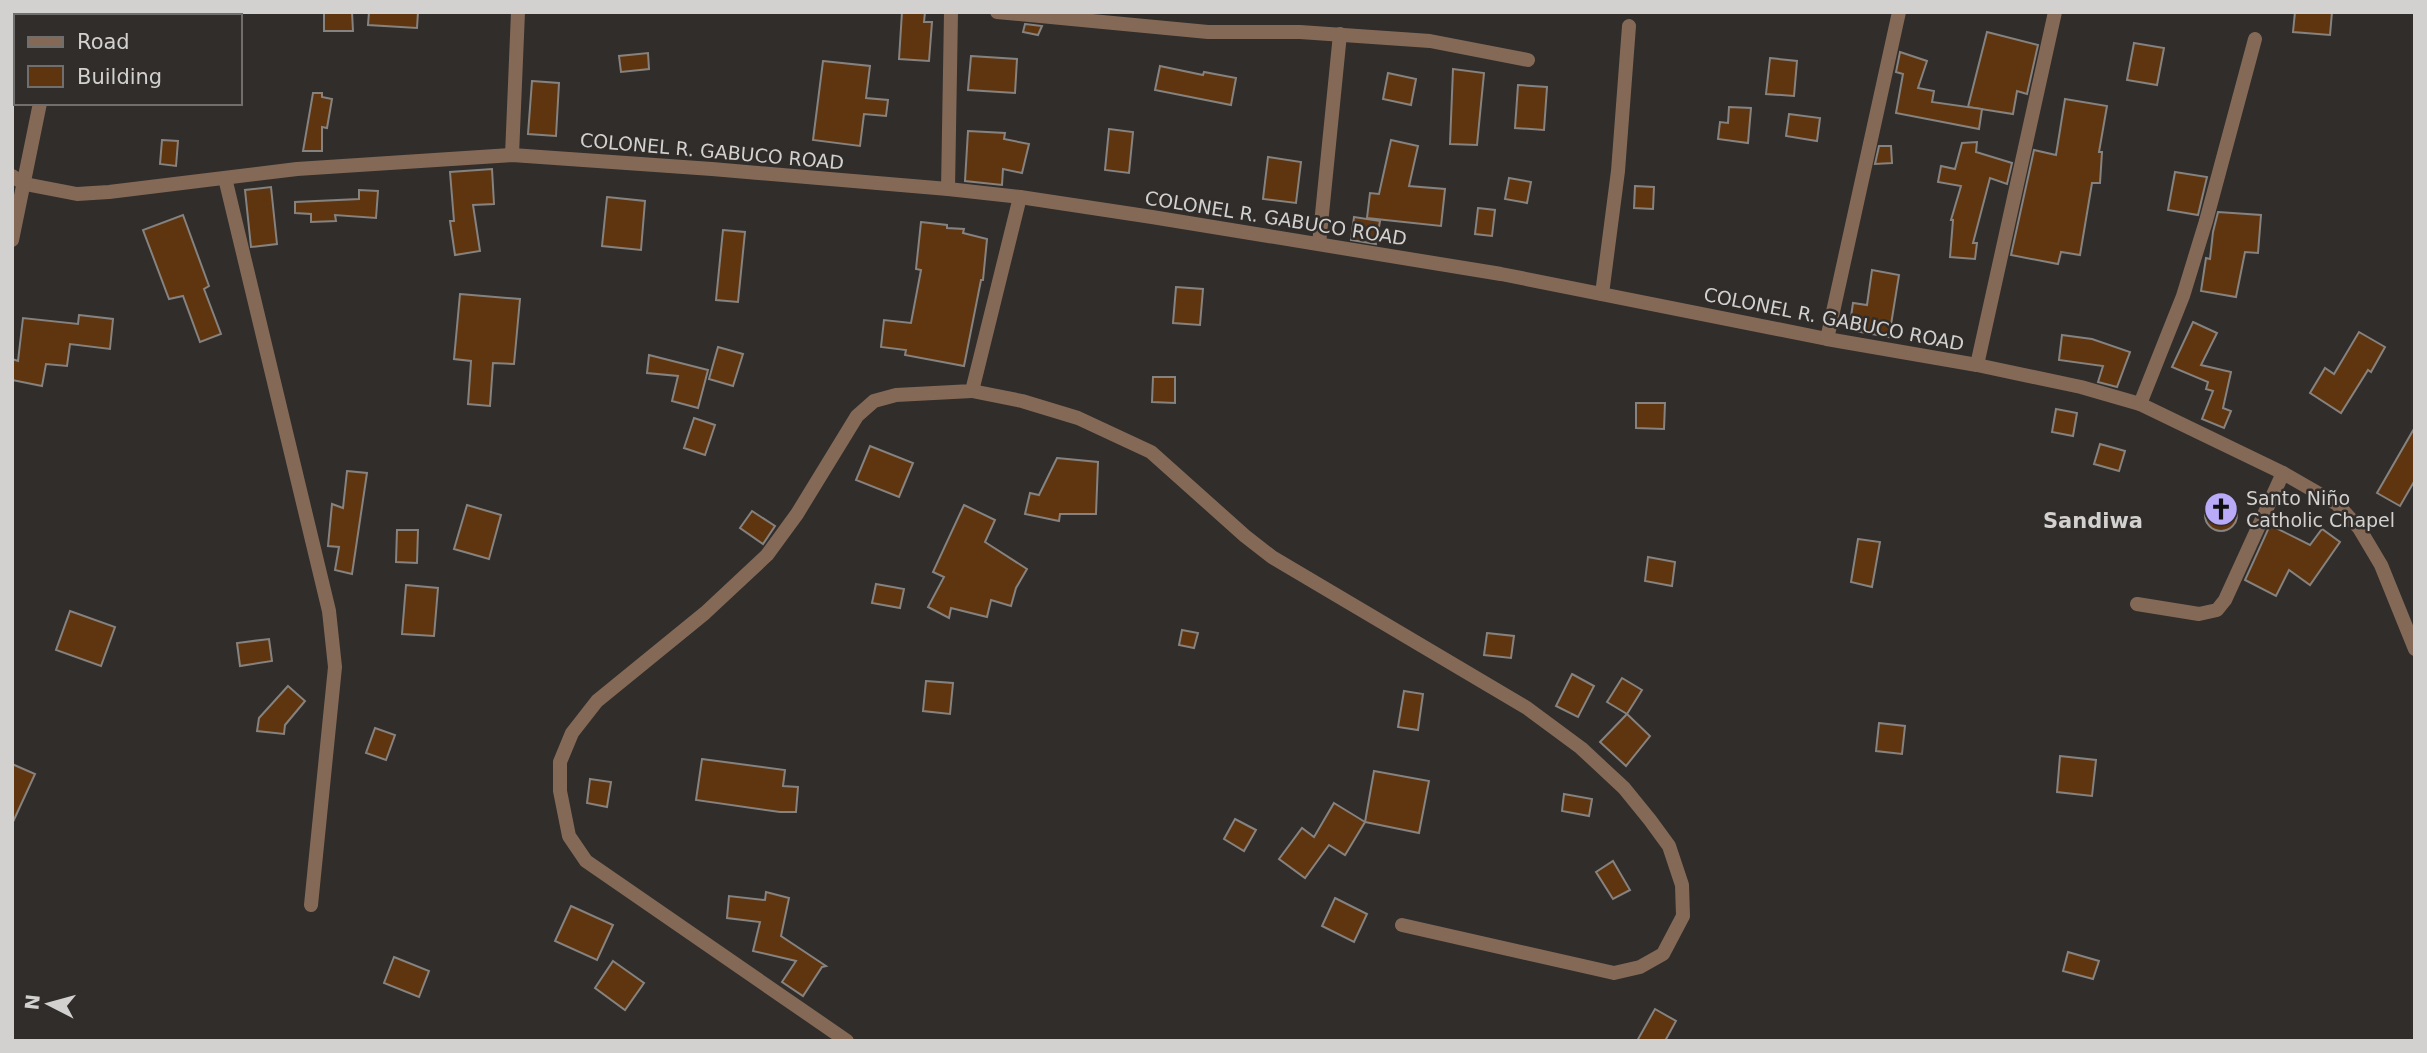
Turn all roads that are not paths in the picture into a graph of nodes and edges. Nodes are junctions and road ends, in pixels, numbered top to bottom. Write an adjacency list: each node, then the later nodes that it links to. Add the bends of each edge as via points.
1 (518, 12): 11 (street)
2 (951, 12): 14 (street)
3 (997, 12): 7 (street, via 1208,32)
4 (1899, 12): 19 (street)
5 (2055, 12): 20 (street)
6 (1629, 26): 18 (street, via 1618,171)
7 (1340, 34): 9 (street, via 1430,41); 17 (street)
8 (2255, 39): 22 (street, via 2183,296)
9 (1528, 60)
10 (39, 105): 13 (street)
11 (512, 155): 12 (street, COLONEL R. GABUCO ROAD, via 343,165); 14 (street, COLONEL R. GABUCO ROAD)
12 (225, 178): 13 (street, COLONEL R. GABUCO ROAD, via 77,194); 26 (street, via 329,611 335,667)
13 (19, 180): 16 (street)
14 (948, 189): 15 (street, COLONEL R. GABUCO ROAD)
15 (1020, 197): 17 (street, COLONEL R. GABUCO ROAD); 21 (street)
16 (12, 240)
17 (1319, 244): 18 (street, COLONEL R. GABUCO ROAD)
18 (1602, 294): 19 (street, COLONEL R. GABUCO ROAD)
19 (1827, 339): 20 (street, COLONEL R. GABUCO ROAD)
20 (1977, 365): 22 (street, COLONEL R. GABUCO ROAD)
21 (972, 391): 27 (street, via 1079,418 1151,452 1272,557 1527,708 1581,748 1624,789 1670,846 1682,885 1683,916 1663,954 1640,967 1614,972); 28 (street, via 896,395 874,401 857,416 767,555 705,613 597,701 572,733 560,762 560,791 569,836 586,861)
22 (2140, 404): 23 (street, COLONEL R. GABUCO ROAD)
23 (2283, 473): 24 (street, via 2217,610 2199,614); 25 (street, COLONEL R. GABUCO ROAD, via 2337,504 2360,528 2381,565)
24 (2137, 604)
25 (2415, 649)
26 (311, 905)
27 (1402, 925)
28 (847, 1041)

